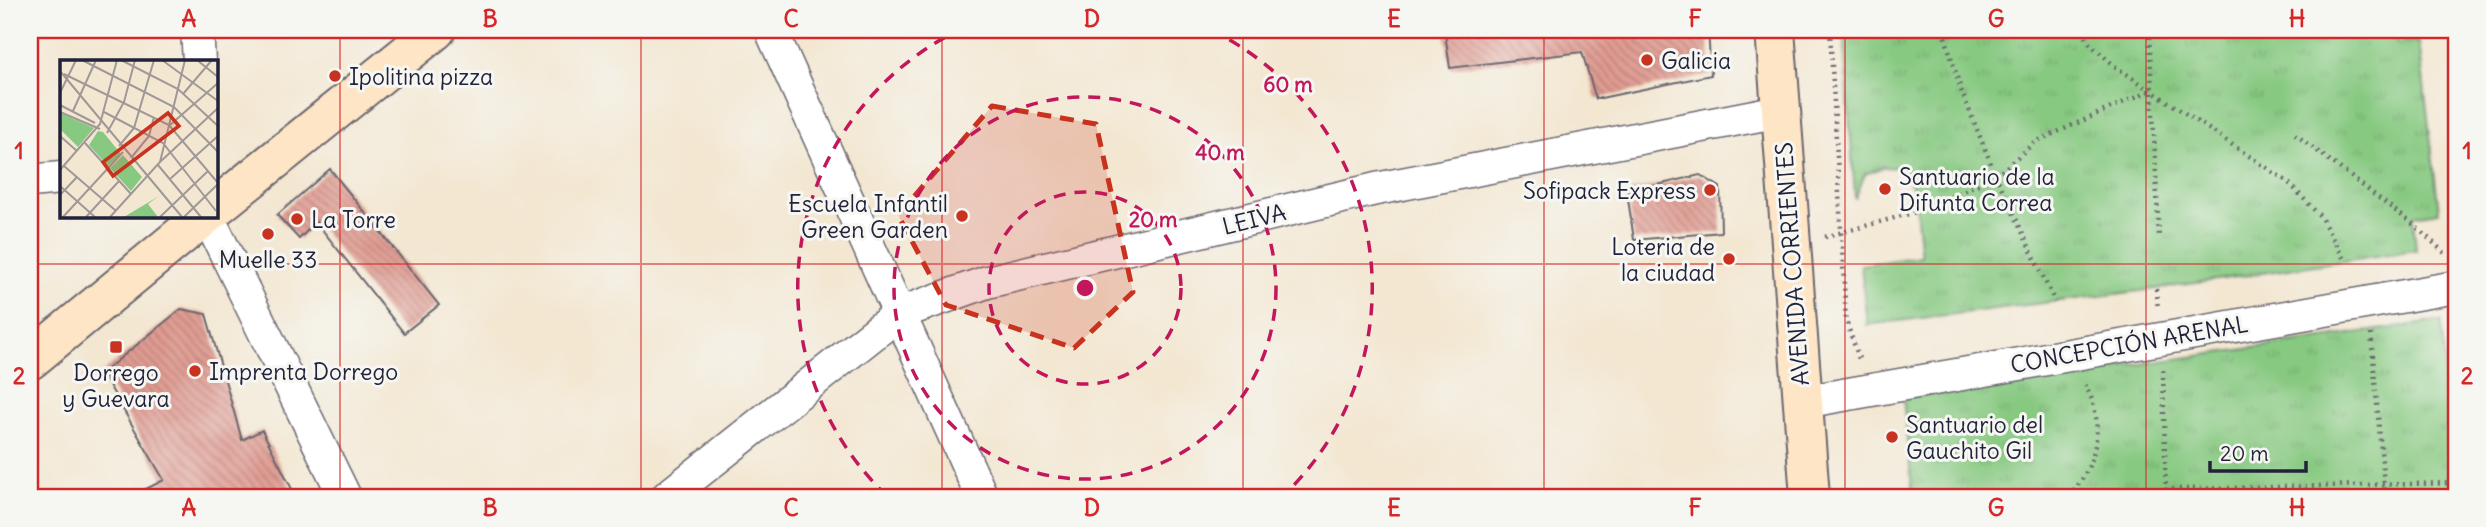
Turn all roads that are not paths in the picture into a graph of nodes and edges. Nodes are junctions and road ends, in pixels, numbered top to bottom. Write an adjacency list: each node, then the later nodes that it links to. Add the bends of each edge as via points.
1 (197, 30): 5 (street)
2 (436, 30): 9 (main road)
3 (771, 30): 13 (street)
4 (1775, 30): 6 (main road, AVENIDA CORRIENTES)
5 (199, 60)
6 (1780, 111): 13 (street, LEIVA, via 1376,189 986,282); 15 (main road, AVENIDA CORRIENTES)
7 (60, 178): 8 (street)
8 (30, 181)
9 (217, 206)
10 (205, 217): 14 (main road)
11 (208, 217): 16 (street)
12 (2456, 287): 15 (street, CONCEPCIÓN ARENAL)
13 (900, 313): 17 (street, LEIVA); 18 (street)
14 (30, 360)
15 (1803, 402): 19 (main road, AVENIDA CORRIENTES)
16 (345, 497)
17 (667, 497)
18 (982, 497)
19 (1810, 497)

